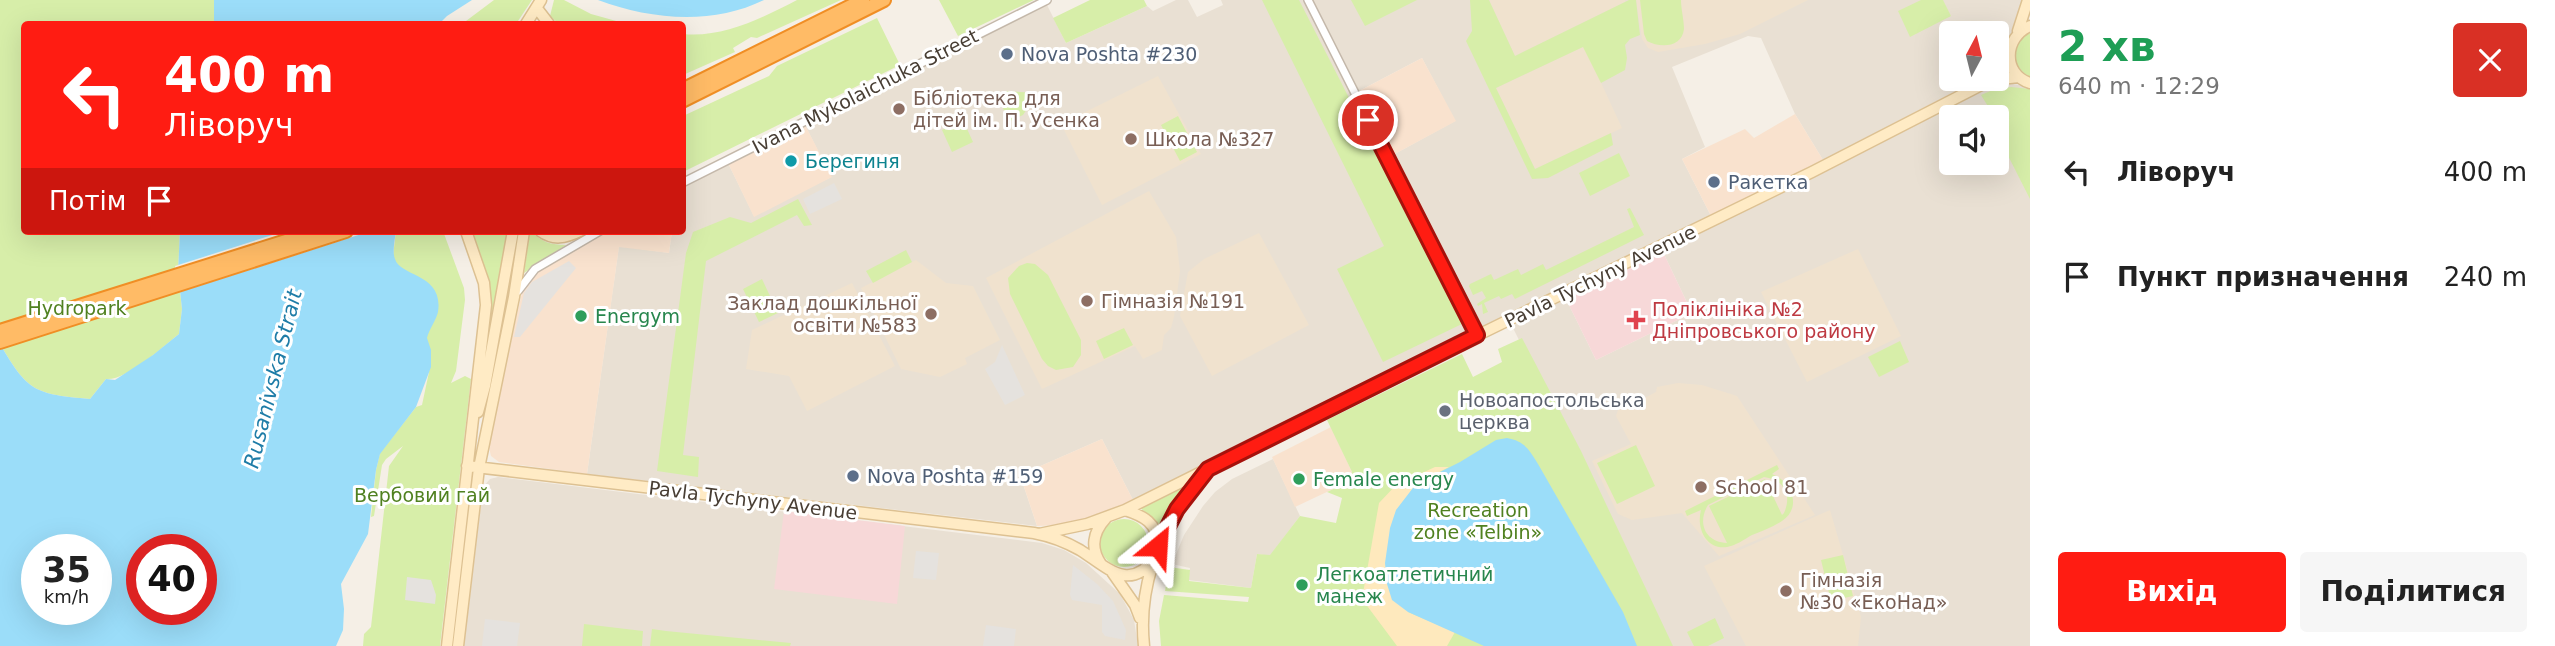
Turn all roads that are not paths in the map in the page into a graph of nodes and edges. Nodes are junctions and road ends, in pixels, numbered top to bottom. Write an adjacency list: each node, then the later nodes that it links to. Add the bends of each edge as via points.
1 (863, 0): 15 (highway)
2 (884, 0): 17 (highway)
3 (1047, 0): 18 (street, Ivana Mykolaichuka Street)
4 (1308, 0): 29 (street)
5 (2028, 0): 10 (street)
6 (540, 5): 7 (street); 8 (street)
7 (532, 21)
8 (548, 21)
9 (2030, 26): 10 (street)
10 (2014, 40): 11 (street); 13 (street, via 2010,62)
11 (2009, 49)
12 (2009, 77): 13 (street, Pavla Tychyny Avenue)
13 (2019, 77): 14 (street)
14 (2030, 83)
15 (686, 87)
16 (1966, 91): 29 (street, Pavla Tychyny Avenue, via 1812,172)
17 (686, 99)
18 (686, 181)
19 (305, 235): 28 (highway)
20 (334, 235): 30 (highway)
21 (467, 235): 31 (street, via 486,294)
22 (512, 235): 31 (street, via 485,386)
23 (523, 235): 27 (street)
24 (548, 235): 25 (street)
25 (569, 235)
26 (593, 235): 27 (street, via 535,270)
27 (514, 297): 33 (street)
28 (0, 331)
29 (1477, 335): 34 (street, Pavla Tychyny Avenue)
30 (0, 342)
31 (471, 435): 32 (street)
32 (467, 466): 33 (street, Pavla Tychyny Avenue); 43 (street)
33 (479, 468): 37 (street, Pavla Tychyny Avenue); 44 (street)
34 (1208, 469): 35 (street, Pavla Tychyny Avenue); 38 (street, Pavla Tychyny Avenue, via 1177,509)
35 (1125, 510): 36 (street, Pavla Tychyny Avenue); 38 (street, via 1151,524)
36 (1107, 517): 37 (street, Pavla Tychyny Avenue); 40 (street, via 1094,539)
37 (1039, 534): 40 (street, Pavla Tychyny Avenue, via 1079,549)
38 (1158, 546): 39 (street, Pavla Tychyny Avenue)
39 (1155, 558): 41 (street, via 1142,572); 42 (street, Pavla Tychyny Avenue)
40 (1102, 565): 41 (street, Pavla Tychyny Avenue)
41 (1112, 572): 42 (street)
42 (1142, 622): 45 (street)
43 (447, 646)
44 (458, 646)
45 (1144, 646)

